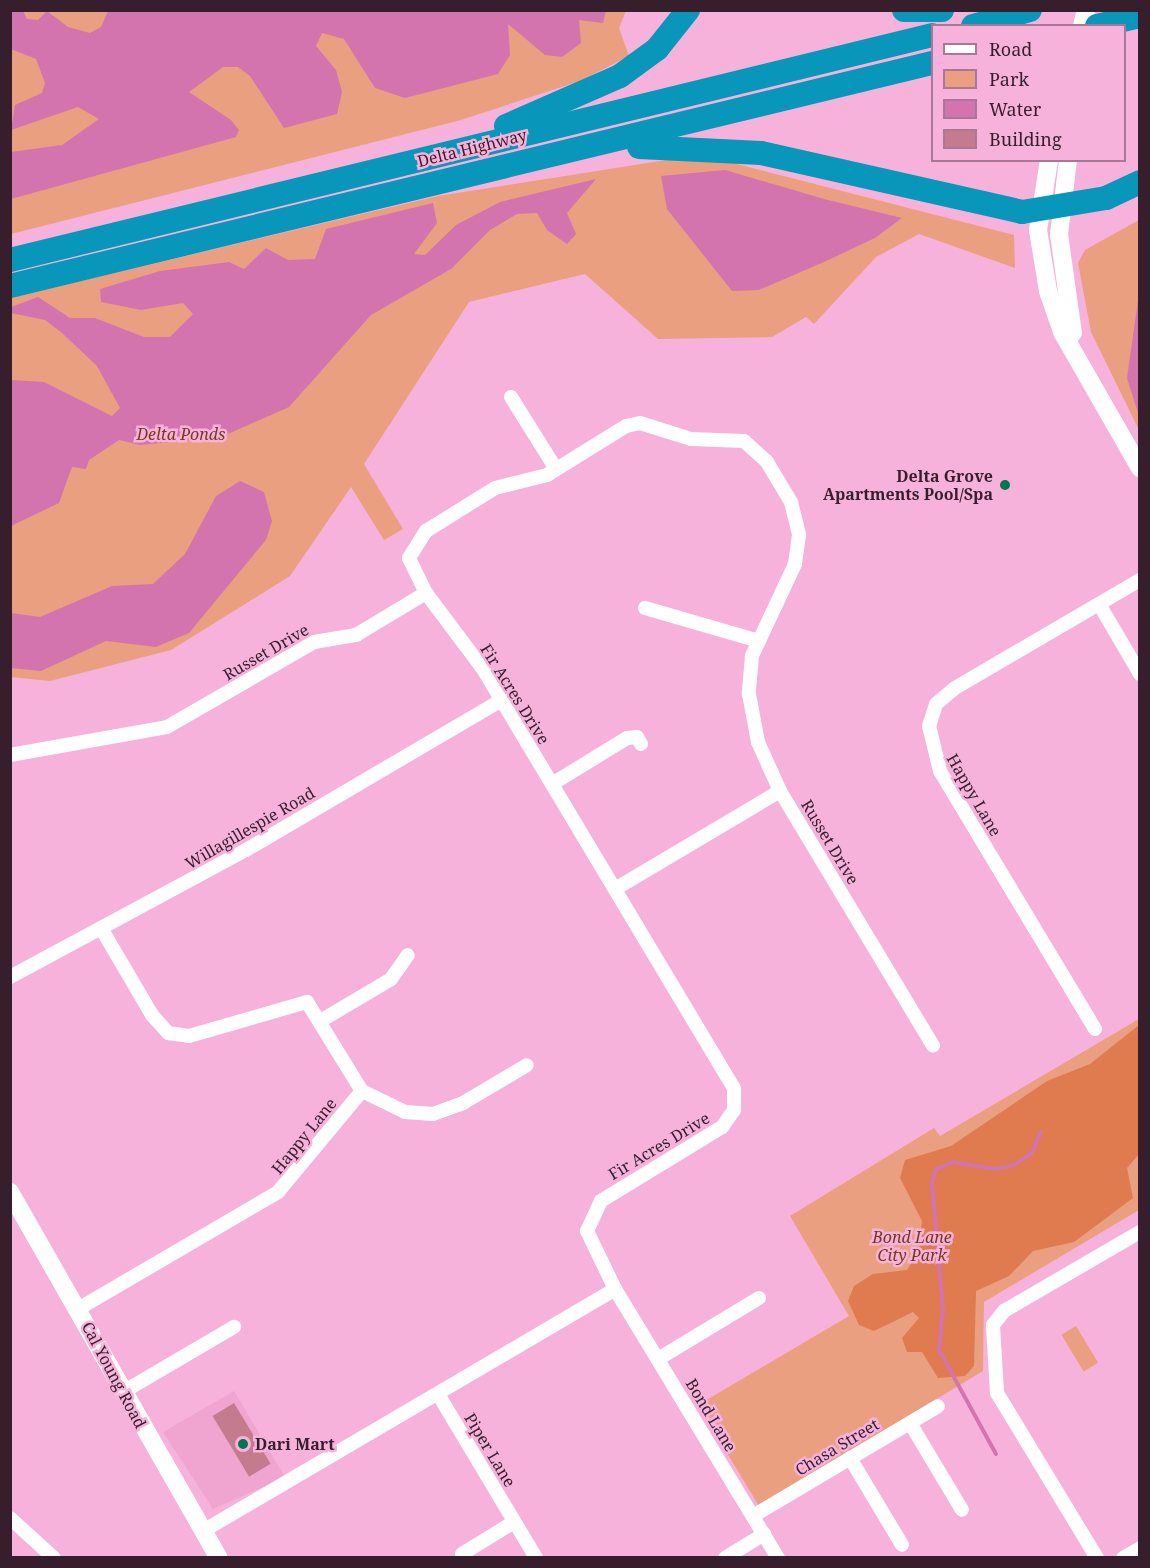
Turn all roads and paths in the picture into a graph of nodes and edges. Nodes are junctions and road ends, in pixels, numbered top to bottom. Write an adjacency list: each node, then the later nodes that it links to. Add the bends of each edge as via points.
1 (688, 10): 11 (highway, via 657,49 620,76)
2 (904, 10): 3 (highway)
3 (942, 10)
4 (1030, 10): 6 (highway)
5 (1140, 16): 7 (highway)
6 (980, 24)
7 (1106, 24)
8 (931, 35): 11 (highway, Delta Highway)
9 (931, 64): 10 (highway, Delta Highway)
10 (595, 148): 15 (highway, via 739,149); 17 (highway, Delta Highway)
11 (427, 159): 16 (highway, Delta Highway)
12 (1049, 162): 15 (main road)
13 (1067, 162): 15 (main road)
14 (1140, 182): 15 (highway, via 1107,198)
15 (1049, 210): 19 (main road, via 1048,291 1062,332)
16 (10, 260)
17 (10, 286)
18 (510, 397): 20 (street)
19 (1140, 468)
20 (556, 469): 22 (street, Russet Drive, via 535,480 495,488 420,537 409,558); 25 (street, Russet Drive, via 619,429 640,423 683,438 734,438 758,450 791,502 799,535 795,564)
21 (1140, 580): 23 (street, Happy Lane)
22 (426, 593): 27 (street, Fir Acres Drive); 29 (street, Russet Drive, via 356,635 314,642 167,727)
23 (1099, 604): 26 (street); 37 (street, Happy Lane, via 949,693 933,710 929,726 940,771)
24 (645, 608): 25 (street)
25 (756, 640): 31 (street, Russet Drive, via 751,714)
26 (1140, 674)
27 (501, 700): 30 (street, Fir Acres Drive); 33 (street, Willagillespie Road)
28 (641, 744): 30 (street, via 637,737 627,738)
29 (10, 755)
30 (552, 784): 32 (street, Fir Acres Drive)
31 (780, 791): 32 (street); 38 (street, Russet Drive)
32 (615, 889): 43 (street, Fir Acres Drive, via 726,1069 736,1099 722,1127 593,1210 590,1243)
33 (101, 928): 35 (street, Willagillespie Road); 36 (street, via 152,1015 175,1036 301,1001)
34 (408, 955): 36 (street, via 391,979)
35 (10, 977)
36 (322, 1020): 40 (street)
37 (1095, 1029)
38 (933, 1046)
39 (527, 1065): 40 (street, via 463,1104 433,1114 405,1112)
40 (362, 1091): 45 (street, Happy Lane, via 280,1191)
41 (10, 1192): 45 (main road, Cal Young Road)
42 (1140, 1232): 67 (street, via 1004,1311 993,1325 997,1393)
43 (615, 1289): 47 (street, Bond Lane); 49 (street)
44 (759, 1298): 47 (street)
45 (78, 1309): 48 (main road, Cal Young Road)
46 (234, 1327): 48 (street)
47 (658, 1359): 54 (street, Bond Lane)
48 (123, 1392): 57 (main road, Cal Young Road)
49 (438, 1394): 56 (street, Piper Lane); 57 (street)
50 (938, 1406): 51 (street, Chasa Street)
51 (910, 1423): 52 (street, Chasa Street); 53 (street)
52 (850, 1458): 54 (street, Chasa Street); 59 (street)
53 (962, 1510)
54 (753, 1516): 58 (street, Bond Lane)
55 (10, 1518): 62 (street)
56 (514, 1522): 61 (street); 64 (street, Piper Lane)
57 (203, 1531): 63 (main road, Cal Young Road)
58 (764, 1534): 65 (street); 66 (street, Bond Lane)
59 (902, 1545)
60 (1140, 1548): 68 (street)
61 (462, 1554)
62 (54, 1557)
63 (219, 1557)
64 (536, 1557)
65 (725, 1557)
66 (778, 1557)
67 (1097, 1557)
68 (1123, 1557)

